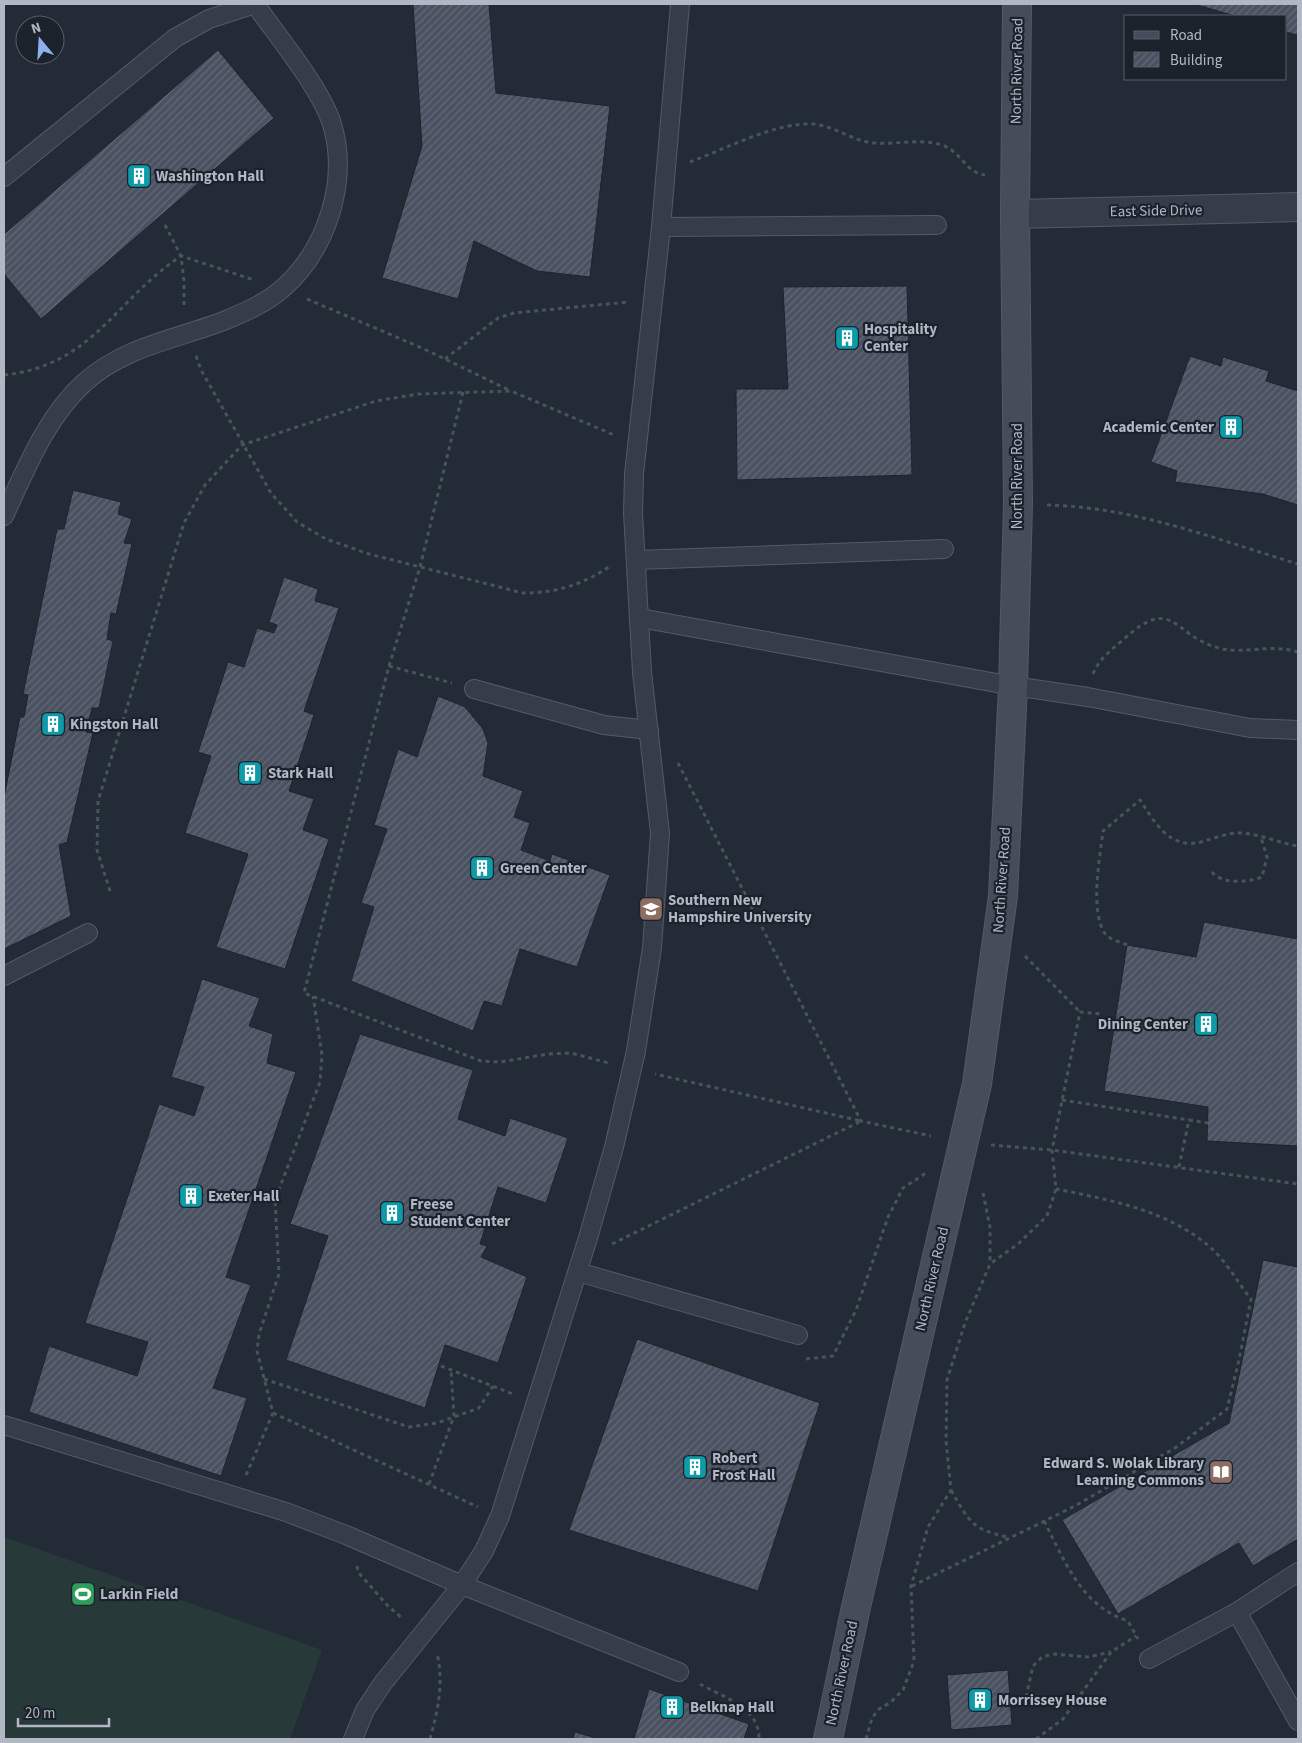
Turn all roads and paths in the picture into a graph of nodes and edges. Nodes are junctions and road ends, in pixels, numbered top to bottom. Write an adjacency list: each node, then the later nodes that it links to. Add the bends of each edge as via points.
1 (255, 4): 6 (lane, via 209,19 175,38); 13 (lane, via 321,98 332,124 338,157 336,189 328,221 308,258)
2 (680, 4): 11 (lane)
3 (1017, 4): 8 (street, North River Road)
4 (682, 165): 5 (path, via 788,126 812,124 831,127 861,142 943,145 960,156 972,170)
5 (985, 175)
6 (4, 177)
7 (1298, 207): 8 (street, East Side Drive)
8 (1015, 214): 22 (street, North River Road)
9 (165, 225): 12 (path)
10 (937, 225): 11 (lane)
11 (661, 227): 20 (lane)
12 (181, 256): 13 (path); 15 (path); 17 (path, via 156,272 99,333 79,347 52,364)
13 (282, 289): 15 (lane, via 257,306); 16 (path)
14 (628, 302): 16 (path, via 514,313 498,318)
15 (188, 334): 21 (path, via 201,370); 23 (lane, via 144,346 86,381 55,414)
16 (445, 359): 18 (path)
17 (4, 375)
18 (512, 391): 19 (path); 20 (path)
19 (463, 392): 21 (path, via 418,394 376,401); 27 (path)
20 (636, 444): 25 (lane, via 633,513)
21 (242, 445): 27 (path, via 270,493 297,522 326,539); 40 (path, via 205,485 184,523 98,801 97,850)
22 (1018, 504): 26 (path, via 1108,509); 31 (street, North River Road)
23 (4, 516)
24 (944, 549): 25 (lane)
25 (637, 560): 27 (path, via 615,563 594,577 547,593 522,593); 28 (lane)
26 (1298, 564)
27 (420, 567): 30 (path)
28 (640, 618): 31 (lane); 34 (lane, via 642,672)
29 (1298, 652): 33 (path, via 1286,648 1219,648 1167,618 1149,620 1134,629 1097,664)
30 (390, 666): 32 (path); 45 (path, via 304,993)
31 (1013, 686): 33 (lane); 94 (street, North River Road, via 1003,896 977,1084)
32 (474, 689): 34 (lane, via 604,725)
33 (1088, 697): 35 (lane, via 1250,728)
34 (650, 730): 64 (lane, via 660,832 652,948 625,1102)
35 (1298, 730)
36 (674, 754): 52 (path)
37 (1260, 836): 38 (path); 39 (path, via 1267,857 1262,877 1236,880 1218,878); 42 (path, via 1236,833 1186,844 1159,829 1140,800 1107,826 1102,838 1097,907 1105,934)
38 (1298, 846)
39 (1212, 872)
40 (110, 891)
41 (88, 933): 44 (lane)
42 (1127, 945)
43 (1019, 950): 46 (path)
44 (4, 976)
45 (313, 996): 48 (path, via 481,1061 500,1062 571,1053); 69 (path, via 322,1055 320,1082 275,1200 279,1274 256,1351)
46 (1080, 1012): 47 (path); 50 (path)
47 (1102, 1014)
48 (610, 1064)
49 (650, 1072): 52 (path)
50 (1062, 1100): 51 (path); 56 (path)
51 (1189, 1120): 53 (path); 57 (path)
52 (861, 1121): 54 (path); 62 (path)
53 (1208, 1123)
54 (931, 1136)
55 (989, 1145): 56 (path)
56 (1052, 1150): 57 (path); 60 (path)
57 (1179, 1167): 59 (path)
58 (933, 1168): 66 (path, via 903,1188 888,1217 856,1310 832,1356 810,1360)
59 (1298, 1184)
60 (1056, 1189): 63 (path, via 1047,1216 1018,1244); 79 (path, via 1124,1203 1188,1231 1212,1248 1251,1299 1227,1409 1175,1448)
61 (982, 1190): 63 (path, via 990,1227)
62 (605, 1247)
63 (990, 1264): 76 (path, via 965,1324 947,1380 946,1441)
64 (578, 1272): 65 (lane); 71 (lane)
65 (798, 1335)
66 (801, 1357)
67 (440, 1366): 68 (path)
68 (451, 1370): 70 (path); 73 (path)
69 (263, 1379): 72 (path); 73 (path, via 409,1427 437,1423)
70 (493, 1386): 71 (path); 73 (path, via 478,1408)
71 (536, 1403): 78 (lane)
72 (273, 1413): 75 (path); 77 (path)
73 (454, 1416): 75 (path)
74 (4, 1425): 77 (lane)
75 (429, 1484): 78 (path)
76 (951, 1490): 80 (path, via 973,1525); 83 (path, via 928,1527)
77 (236, 1497): 82 (lane, via 346,1534)
78 (500, 1516): 82 (lane, via 484,1551)
79 (1044, 1521): 80 (path); 85 (path, via 1086,1595 1111,1615)
80 (1008, 1538): 83 (path)
81 (1298, 1572): 84 (lane)
82 (462, 1585): 89 (lane); 92 (lane, via 383,1683 365,1710)
83 (912, 1586): 95 (path, via 914,1661 903,1690 878,1709 872,1718)
84 (1237, 1612): 88 (lane); 91 (lane)
85 (1128, 1620)
86 (1136, 1636): 87 (path)
87 (1111, 1652): 90 (path, via 1088,1657 1053,1654 1042,1657 1033,1666); 96 (path, via 1062,1719)
88 (1148, 1659)
89 (679, 1672): 93 (path, via 751,1714 759,1728)
90 (1026, 1697)
91 (1298, 1721)
92 (353, 1739)
93 (759, 1739)
94 (828, 1739)
95 (866, 1739)
96 (1036, 1739)

